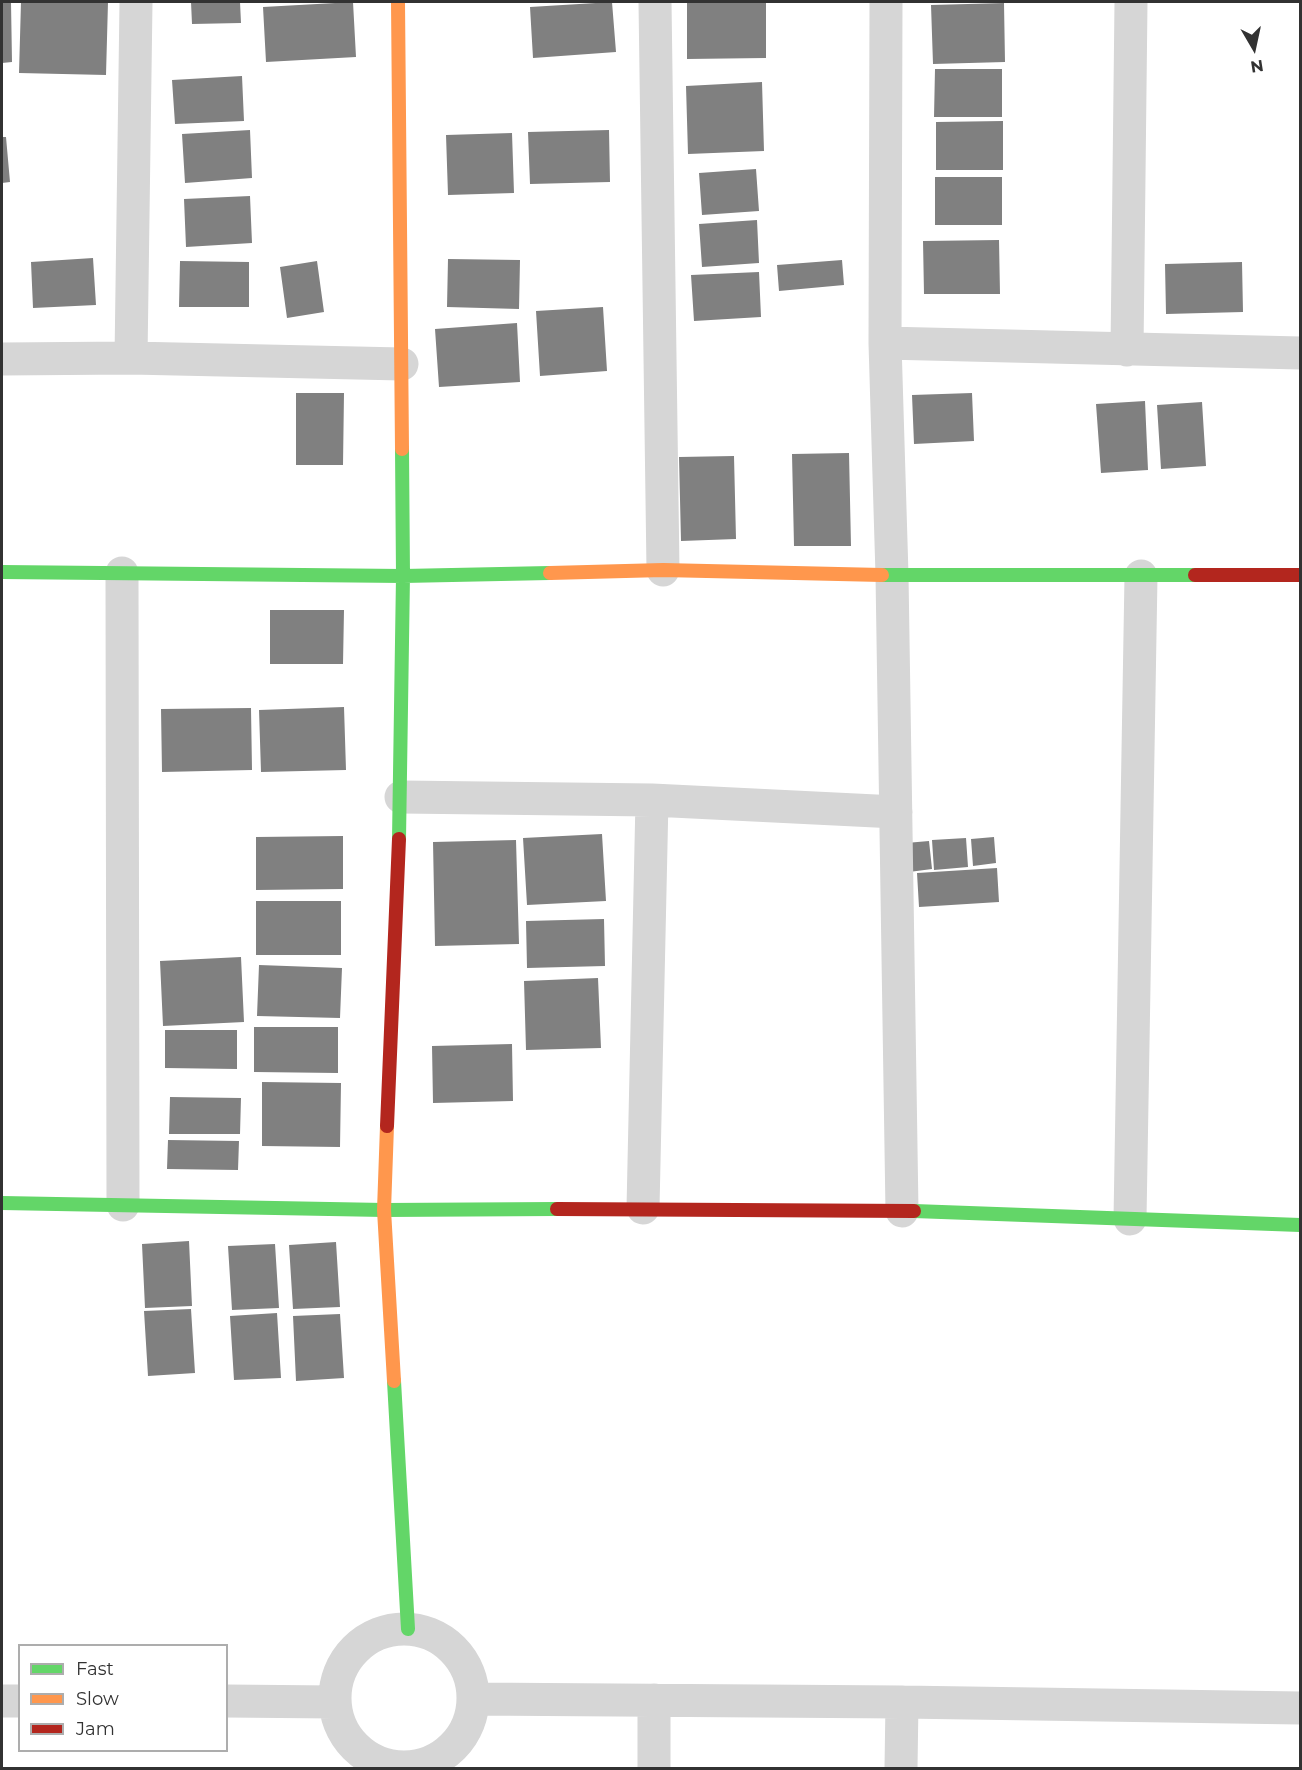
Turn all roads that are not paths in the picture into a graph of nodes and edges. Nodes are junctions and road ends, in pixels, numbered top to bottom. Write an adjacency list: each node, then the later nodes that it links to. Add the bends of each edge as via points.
1 (136, 2): 9 (street)
2 (398, 2): 11 (street)
3 (655, 2): 12 (street)
4 (886, 2): 6 (street)
5 (1131, 2): 7 (street)
6 (885, 343): 7 (street); 17 (street)
7 (1127, 350): 8 (street)
8 (1300, 353)
9 (131, 358): 10 (street); 11 (street)
10 (2, 359)
11 (402, 364): 16 (street)
12 (663, 570): 16 (street); 17 (street)
13 (2, 572): 14 (street)
14 (122, 573): 16 (street); 23 (street)
15 (1300, 575): 18 (street)
16 (403, 576): 19 (street)
17 (892, 576): 18 (street); 21 (street)
18 (1141, 576): 27 (street)
19 (401, 797): 20 (street); 25 (street)
20 (652, 800): 21 (street); 24 (street)
21 (896, 812): 26 (street)
22 (2, 1203): 23 (street)
23 (123, 1205): 25 (street)
24 (643, 1208): 25 (street); 26 (street)
25 (384, 1210): 29 (street)
26 (902, 1211): 27 (street)
27 (1130, 1219): 28 (street)
28 (1300, 1225)
29 (408, 1629): 30 (street, via 434,1635 455,1651 469,1673); 35 (street, via 380,1633 355,1648 339,1673)
30 (474, 1699): 31 (street); 38 (street, via 469,1723 457,1744 438,1759)
31 (654, 1700): 36 (street); 39 (street)
32 (2, 1701): 33 (street)
33 (18, 1701)
34 (228, 1701): 35 (street)
35 (334, 1702): 38 (street, via 342,1730 360,1752 386,1766)
36 (902, 1702): 37 (street); 40 (street)
37 (1300, 1708)
38 (415, 1768)
39 (654, 1768)
40 (901, 1768)

